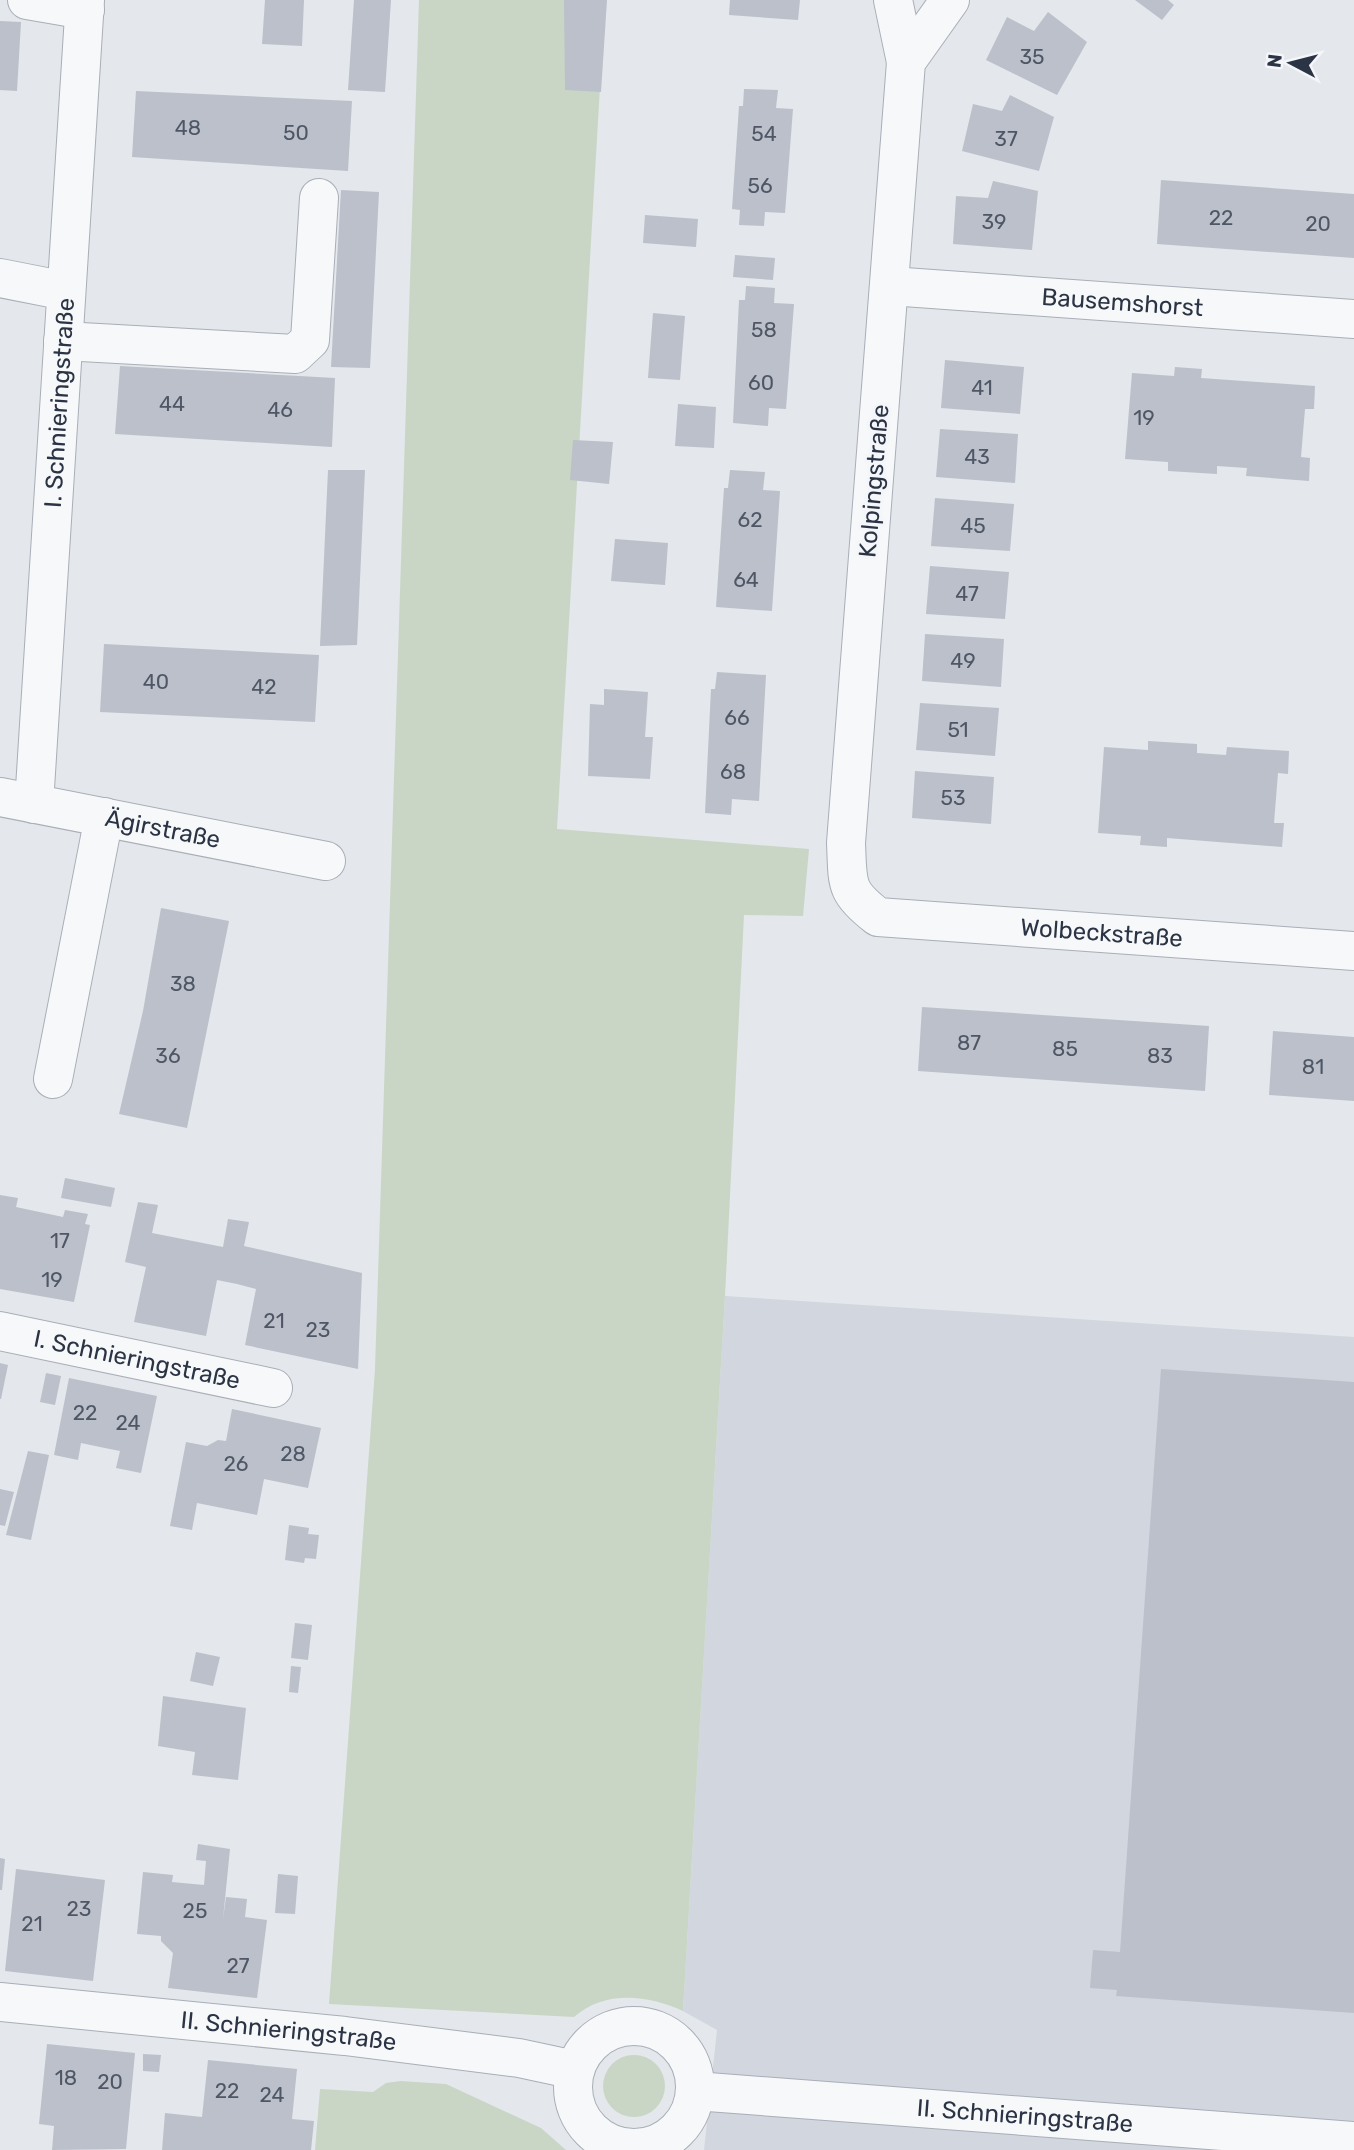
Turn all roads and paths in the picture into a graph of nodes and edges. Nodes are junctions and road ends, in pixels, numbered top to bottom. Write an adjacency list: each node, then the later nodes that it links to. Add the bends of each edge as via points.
1 (27, 0): 4 (street)
2 (893, 0): 5 (street, Kolpingstraße)
3 (950, 0): 5 (street)
4 (85, 5): 9 (street, I. Schnieringstraße)
5 (906, 62): 8 (street, Kolpingstraße)
6 (319, 198): 11 (street, via 310,341 295,354)
7 (0, 278): 9 (street)
8 (890, 286): 10 (street, Bausemshorst); 15 (street, Kolpingstraße, via 846,843)
9 (66, 291): 11 (street, I. Schnieringstraße)
10 (1354, 319)
11 (64, 341): 12 (street, I. Schnieringstraße)
12 (17, 801): 13 (street, Ägirstraße)
13 (104, 817): 14 (street, Ägirstraße); 17 (street)
14 (326, 861)
15 (854, 899): 16 (street, Wolbeckstraße, via 878,917)
16 (1354, 951)
17 (53, 1079)
18 (0, 1331): 19 (street, I. Schnieringstraße)
19 (273, 1388)
20 (0, 2001): 21 (street, II. Schnieringstraße, via 345,2036 519,2058)
21 (575, 2070): 22 (street, via 587,2048 604,2034 642,2026 671,2038 683,2050); 24 (street, via 575,2102 583,2120 606,2142 638,2148)
22 (695, 2091): 23 (street, II. Schnieringstraße); 24 (street, via 688,2115)
23 (1354, 2141)
24 (669, 2144)

